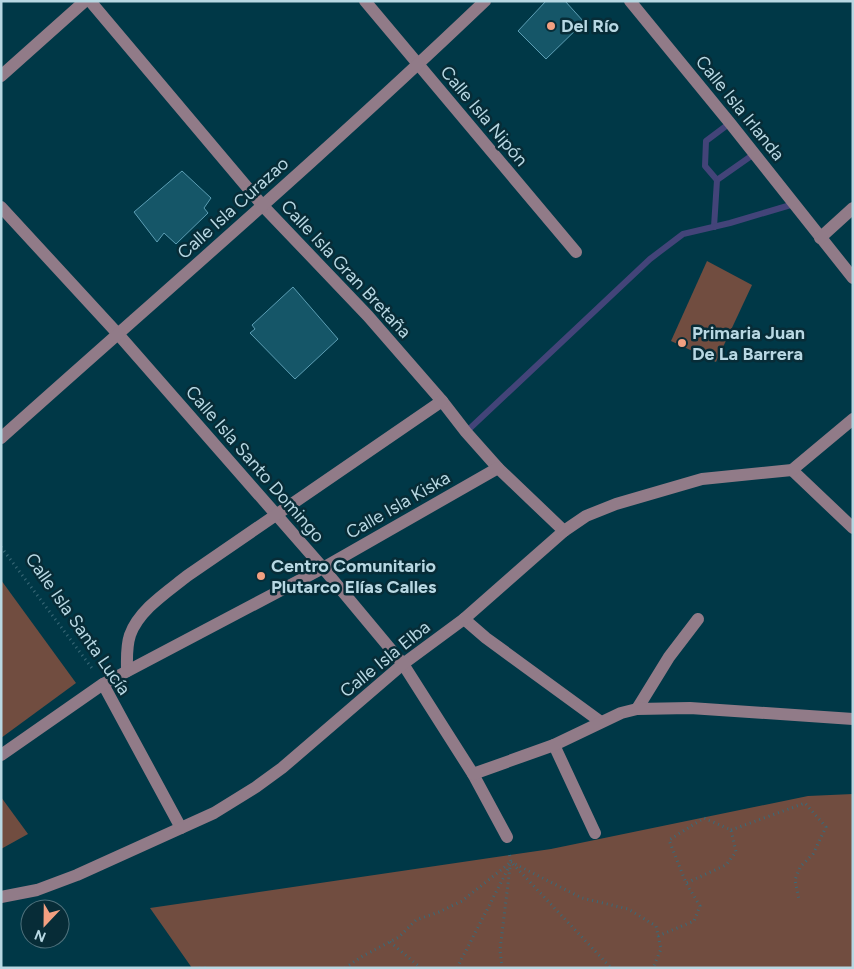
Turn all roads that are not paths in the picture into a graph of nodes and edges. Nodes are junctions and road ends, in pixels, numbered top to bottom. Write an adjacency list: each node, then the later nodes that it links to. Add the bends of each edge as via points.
1 (85, 1): 7 (street)
2 (90, 1): 8 (street, Calle Isla Gran Bretaña)
3 (366, 1): 6 (street, Calle Isla Nipón)
4 (485, 1): 6 (street, Calle Isla Curazao)
5 (630, 1): 11 (street, Calle Isla Irlanda)
6 (418, 65): 8 (street, Calle Isla Curazao); 12 (street, Calle Isla Nipón)
7 (1, 76)
8 (262, 206): 14 (street, Calle Isla Curazao); 15 (street, Calle Isla Gran Bretaña, via 368,316)
9 (1, 207): 14 (street, Calle Isla Santo Domingo)
10 (853, 208): 11 (street)
11 (820, 238): 13 (street, Calle Isla Irlanda)
12 (576, 252)
13 (853, 278)
14 (118, 334): 17 (street, Calle Isla Curazao); 20 (street, Calle Isla Santo Domingo)
15 (442, 401): 18 (street, Calle Isla Gran Bretaña); 20 (street)
16 (853, 419): 19 (street)
17 (1, 438)
18 (498, 468): 22 (street, Calle Isla Gran Bretaña); 23 (street, Calle Isla Kiska)
19 (792, 470): 21 (street); 22 (street, Calle Isla Elba, via 702,479 616,504 586,516)
20 (277, 516): 23 (street, Calle Isla Santo Domingo); 27 (street, via 187,576 150,606 130,634)
21 (853, 528)
22 (564, 531): 25 (street, Calle Isla Elba)
23 (323, 568): 26 (street, Calle Isla Santo Domingo); 27 (street, Calle Isla Kiska)
24 (698, 618): 29 (street)
25 (464, 619): 26 (street, Calle Isla Elba); 31 (street)
26 (403, 664): 34 (street, Calle Isla Santo Domingo); 35 (street, Calle Isla Elba, via 282,768 214,813)
27 (127, 671): 28 (street, Calle Isla Kiska)
28 (103, 684): 33 (street, Calle Isla Kiska); 35 (street, Calle Isla Santa Lucía)
29 (637, 709): 30 (street, via 690,708); 31 (street, via 621,712)
30 (853, 719)
31 (601, 722): 32 (street)
32 (554, 745): 34 (street); 36 (street)
33 (1, 755)
34 (473, 774): 37 (street, Calle Isla Santo Domingo)
35 (181, 828): 38 (street, Calle Isla Elba, via 77,875 36,890)
36 (595, 833)
37 (507, 837)
38 (1, 897)

